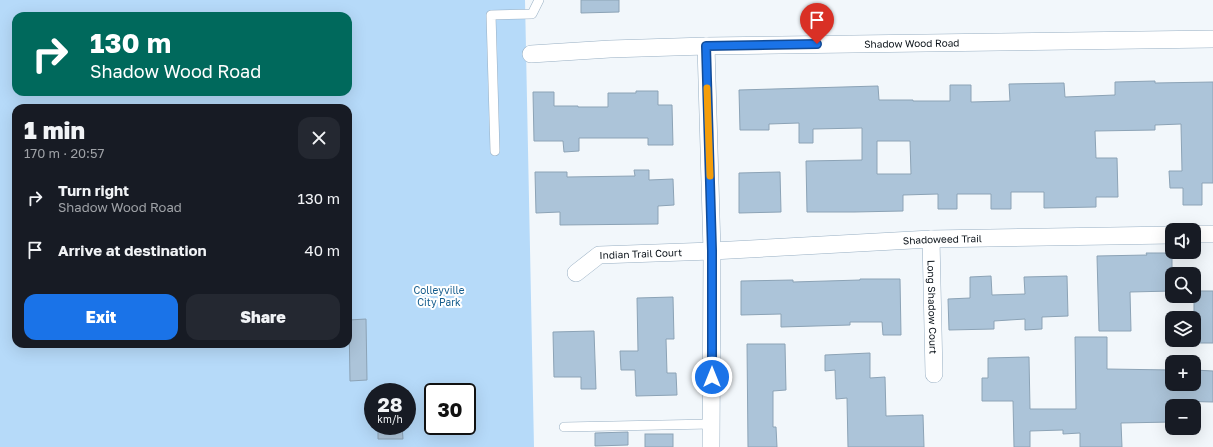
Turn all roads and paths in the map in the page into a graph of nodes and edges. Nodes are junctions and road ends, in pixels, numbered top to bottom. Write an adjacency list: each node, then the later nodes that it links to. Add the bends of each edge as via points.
1 (539, 0): 5 (lane, via 532,14 491,15)
2 (1213, 39): 3 (street, Shadow Wood Road)
3 (706, 46): 4 (street, Shadow Wood Road); 10 (street)
4 (532, 54)
5 (495, 152)
6 (1201, 234): 7 (street)
7 (1213, 234)
8 (1165, 235): 9 (street, Shadoweed Trail)
9 (931, 239): 10 (street, Shadoweed Trail); 12 (street, Long Shadow Court)
10 (712, 251): 11 (street, Indian Trail Court, via 599,255); 13 (street)
11 (576, 273)
12 (934, 374)
13 (711, 424): 14 (lane); 15 (street)
14 (564, 427)
15 (711, 447)

